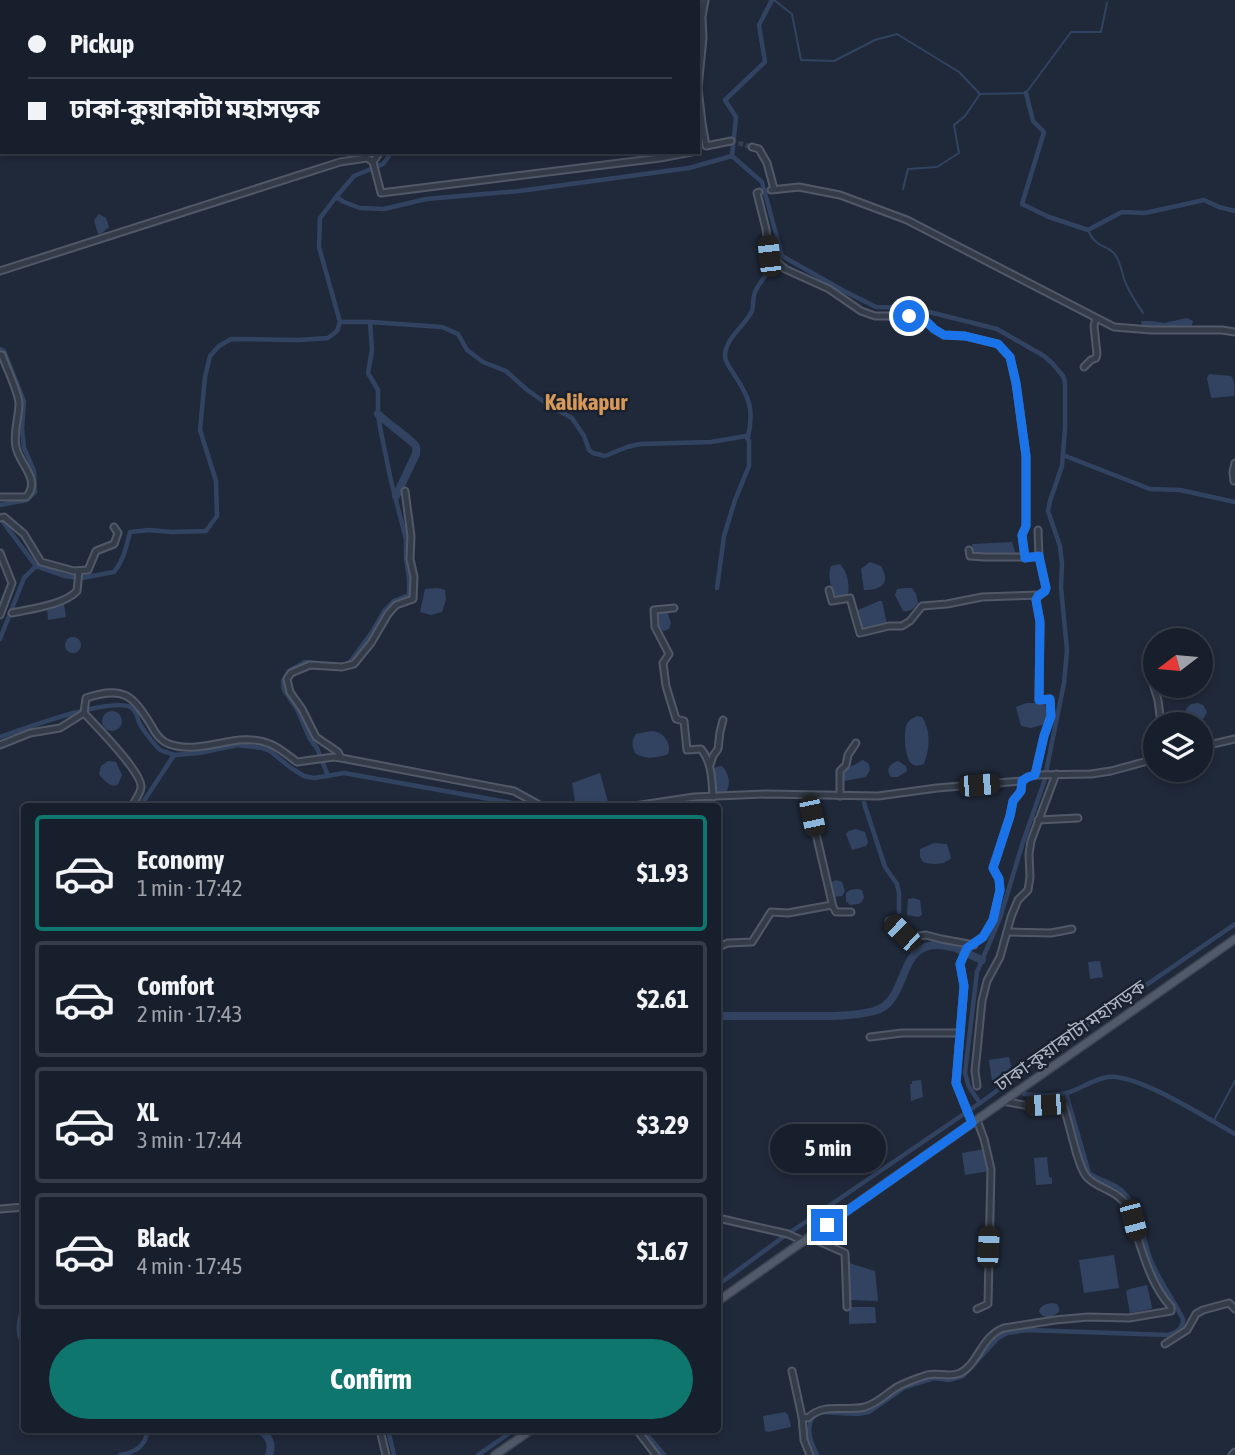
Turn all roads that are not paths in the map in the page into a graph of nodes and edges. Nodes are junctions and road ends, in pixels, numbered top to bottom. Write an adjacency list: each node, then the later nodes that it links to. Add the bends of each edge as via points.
1 (705, 0): 2 (street)
2 (700, 68)
3 (700, 106): 5 (street)
4 (731, 141): 5 (street)
5 (706, 146): 7 (street)
6 (752, 147): 13 (street, via 759,149 767,163 772,189 799,187 840,195 907,220)
7 (700, 149)
8 (379, 154): 10 (street)
9 (681, 154): 10 (street, via 381,193)
10 (373, 162): 12 (street, via 367,158 340,162)
11 (760, 192): 27 (street, via 769,256 785,269 829,289 861,311 926,321 944,335 998,344 1010,357 1026,456)
12 (0, 271)
13 (1096, 318): 14 (street, via 1114,327); 16 (street, via 1097,354)
14 (1235, 333)
15 (0, 355): 20 (street, via 19,401 16,449 32,484 26,497)
16 (1084, 367)
17 (1235, 463): 18 (street)
18 (1234, 481)
19 (405, 491): 40 (street, via 413,599 396,605 354,664 310,665 287,679 316,737)
20 (0, 497)
21 (2, 517): 28 (street, via 24,534 41,562)
22 (114, 527): 28 (street, via 118,533 114,544 96,551 88,570)
23 (1038, 530): 26 (street)
24 (969, 550): 27 (street, via 970,556)
25 (0, 553): 33 (street, via 12,583)
26 (1039, 556): 27 (street); 30 (street, via 1046,588)
27 (1025, 558)
28 (79, 571): 32 (street, via 77,591 70,597)
29 (829, 590): 30 (street, via 832,601 850,598 860,634 902,626 922,606)
30 (1040, 595): 44 (street, via 1036,600 1039,700 1050,699 1051,716)
31 (674, 608): 42 (street, via 654,610 655,627 669,654 663,663 666,686 677,719 684,721 687,750 701,749)
32 (12, 613)
33 (0, 615)
34 (84, 713): 39 (street, via 60,727); 40 (street, via 86,698 122,693 136,702 167,744 256,741 270,744 297,762); 49 (street, via 141,784)
35 (723, 720): 42 (street)
36 (1235, 739): 38 (street)
37 (856, 743): 47 (street, via 840,771)
38 (1213, 744)
39 (0, 746)
40 (341, 758): 50 (street, via 514,791)
41 (1143, 762): 43 (street, via 1091,774)
42 (710, 765): 48 (street)
43 (1056, 774): 44 (street); 53 (street)
44 (1035, 775): 45 (street)
45 (1022, 781): 47 (street); 60 (street, via 993,868 1000,890 996,911 989,929)
46 (807, 795): 47 (street); 48 (street); 54 (street)
47 (840, 796)
48 (713, 797): 51 (street)
49 (133, 803)
50 (536, 803)
51 (651, 803)
52 (1078, 818): 53 (street)
53 (1038, 820): 58 (street, via 1031,841 1028,890 1018,900)
54 (833, 907): 55 (street, via 836,912); 61 (street, via 771,912 752,942)
55 (851, 912)
56 (890, 921): 60 (street, via 912,937 926,935)
57 (1072, 929): 58 (street)
58 (1007, 932): 64 (street, via 982,1001)
59 (1235, 939): 65 (main road, ঢাকা-কুয়াকাটা মহাসড়ক)
60 (974, 944): 62 (street, via 960,964 964,986)
61 (721, 946)
62 (959, 1033): 63 (street); 66 (street, via 956,1083)
63 (870, 1037)
64 (977, 1086)
65 (1003, 1101): 66 (main road, ঢাকা-কুয়াকাটা মহাসড়ক); 77 (street, via 1063,1105 1086,1175 1124,1201 1155,1284 1171,1311 1004,1328 987,1340 959,1374 931,1374 899,1386 867,1406 828,1408)
66 (975, 1121): 70 (main road, ঢাকা-কুয়াকাটা মহাসড়ক); 74 (street, via 991,1169 988,1304)
67 (21, 1207): 68 (street)
68 (0, 1209)
69 (721, 1219): 70 (street)
70 (806, 1239): 71 (main road, ঢাকা-কুয়াকাটা মহাসড়ক); 72 (street, via 845,1253)
71 (721, 1299)
72 (846, 1307)
73 (1235, 1308): 75 (street, via 1229,1303 1203,1310 1187,1330)
74 (977, 1310)
75 (1166, 1344)
76 (792, 1371): 77 (street)
77 (802, 1417): 84 (street)
78 (381, 1433): 81 (street)
79 (526, 1433): 82 (main road)
80 (639, 1433): 83 (street)
81 (386, 1455)
82 (495, 1455)
83 (656, 1455)
84 (810, 1455)

